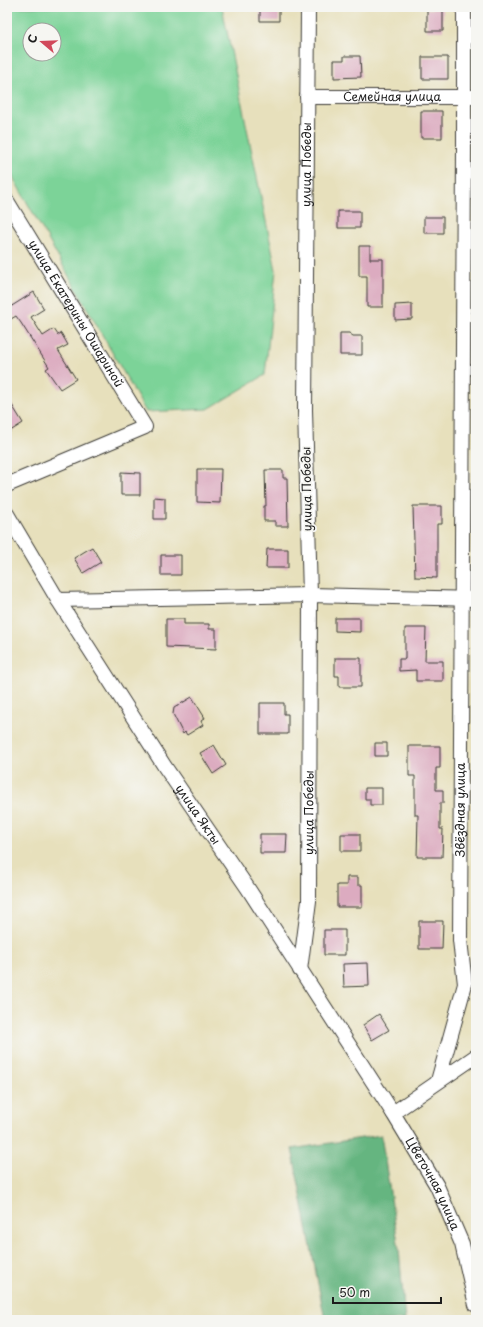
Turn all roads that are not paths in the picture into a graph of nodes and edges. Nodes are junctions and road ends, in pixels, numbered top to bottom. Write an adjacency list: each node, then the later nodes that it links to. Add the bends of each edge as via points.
1 (308, 7): 3 (street, улица Победы)
2 (464, 7): 4 (street, Звёздная улица)
3 (307, 97): 4 (street, Семейная улица); 8 (street, улица Победы, via 305,410)
4 (470, 98): 9 (street, Звёздная улица)
5 (7, 200): 6 (street, улица Екатерины Ошариной, via 145,427)
6 (7, 485)
7 (7, 514): 11 (street, улица Якты)
8 (310, 595): 9 (street); 11 (street); 12 (street, улица Победы, via 309,901)
9 (461, 599): 10 (street); 14 (street, Звёздная улица, via 460,940 465,984)
10 (476, 599)
11 (58, 600): 12 (street, улица Якты)
12 (300, 970): 15 (street, улица Якты)
13 (476, 1056): 14 (street)
14 (438, 1081): 15 (street)
15 (393, 1113): 16 (street, Цветочная улица, via 437,1186 462,1244)
16 (476, 1305)

